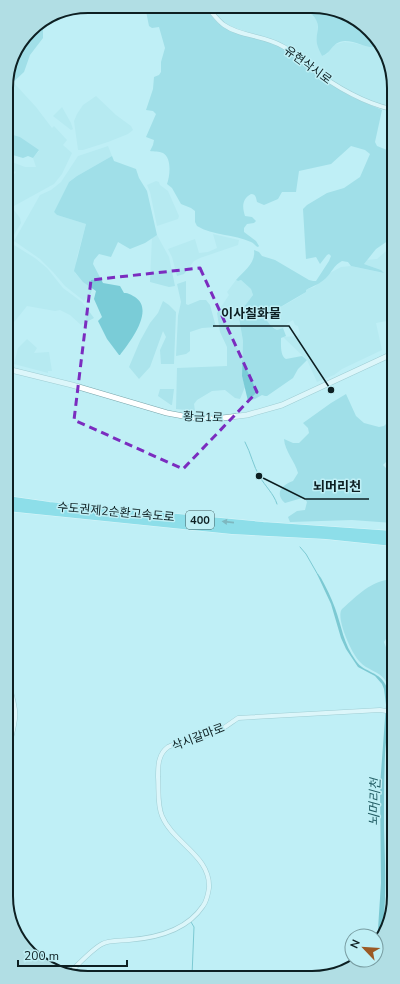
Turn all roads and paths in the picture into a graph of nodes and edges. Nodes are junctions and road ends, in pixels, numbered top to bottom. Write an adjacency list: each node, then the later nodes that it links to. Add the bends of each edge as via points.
1 (213, 13): 2 (street, 유현삭시로, via 224,25 276,42 339,88)
2 (387, 108)
3 (387, 356): 4 (street, 황금1로, via 282,405 246,415 214,419 167,413)
4 (13, 370)
5 (13, 501): 7 (highway, 수도권제2순환고속도로 / 400, one-way to 5, via 263,526)
6 (13, 508): 8 (highway, 수도권제2순환고속도로 / 400, via 226,530 326,535)
7 (387, 535)
8 (387, 541)
9 (13, 701): 11 (street, via 16,716)
10 (387, 711): 12 (street, 삭시갈마로, via 238,718 220,731 168,747 158,763 159,806 169,828 204,866 209,883 206,901 183,925 150,938 101,944)
11 (13, 731)
12 (73, 970)

